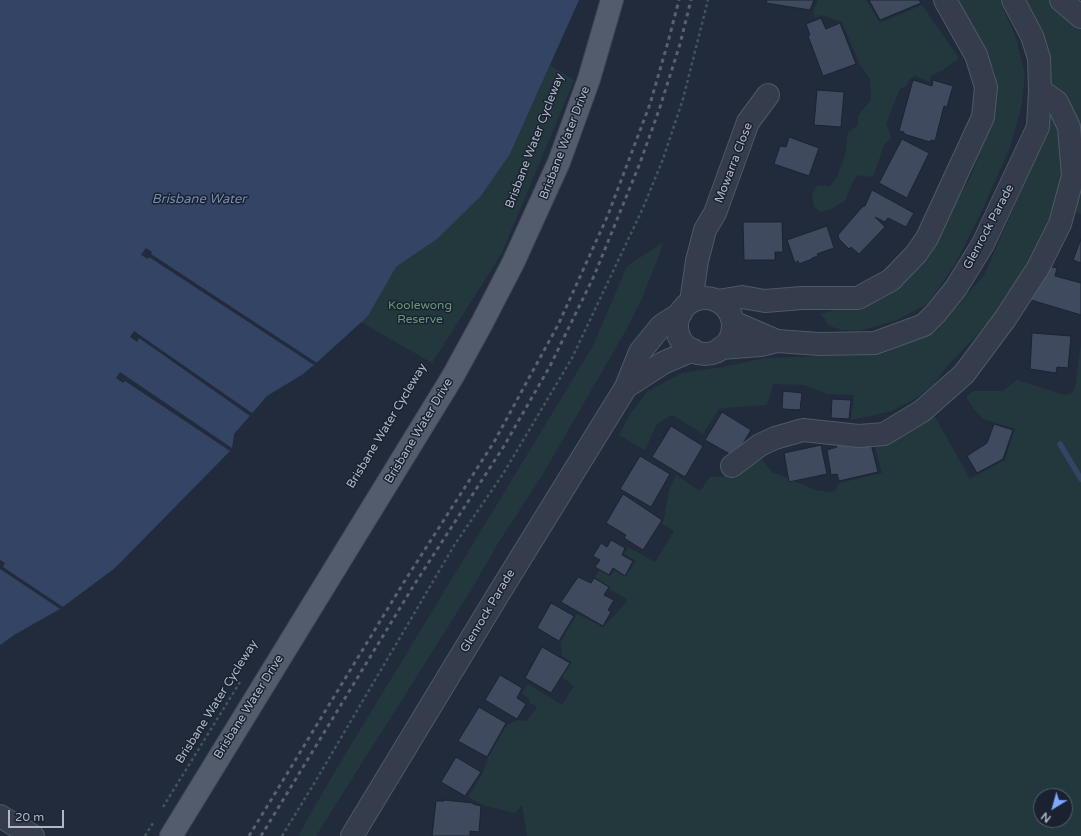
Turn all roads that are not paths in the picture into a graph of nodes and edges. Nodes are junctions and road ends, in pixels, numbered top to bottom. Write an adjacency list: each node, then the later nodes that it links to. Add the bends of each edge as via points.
1 (612, 0): 20 (main road, Brisbane Water Drive, via 589,79 559,162 513,263 482,323 448,383)
2 (945, 0): 10 (street, Glenrock Parade, via 976,55 986,87 983,117 927,238 916,254 891,280 858,298)
3 (1013, 0): 6 (street, Glenrock Parade, via 1032,36 1039,58)
4 (1061, 0): 5 (street)
5 (1081, 17)
6 (1040, 90): 13 (street, Glenrock Parade, via 1038,127 983,244 956,288 924,325 875,343 819,344); 17 (street, via 1057,102 1069,127 1073,176 1060,224 1038,268 1005,319 964,374 922,411 884,434 859,436 803,430 760,445)
7 (768, 95): 8 (street, Mowarra Close, via 748,122)
8 (715, 213): 9 (street, Mowarra Close, via 707,271); 11 (street, Mowarra Close, via 706,230)
9 (715, 300): 10 (street, Glenrock Parade, via 742,297); 11 (street, Glenrock Parade, via 698,299); 12 (street, via 725,306)
10 (765, 301): 12 (street, Glenrock Parade)
11 (686, 308): 15 (street, via 678,321 678,330 683,342); 16 (street, Glenrock Parade, via 660,326 640,352)
12 (733, 322): 13 (street, Glenrock Parade); 14 (street, via 731,337)
13 (777, 341): 14 (street, Glenrock Parade)
14 (721, 348): 15 (street, Glenrock Parade, via 707,353)
15 (693, 350): 16 (street, Glenrock Parade, via 663,363)
16 (626, 387): 21 (street, Glenrock Parade)
17 (732, 466)
18 (0, 816): 19 (street)
19 (33, 836)
20 (171, 836)
21 (352, 836)

